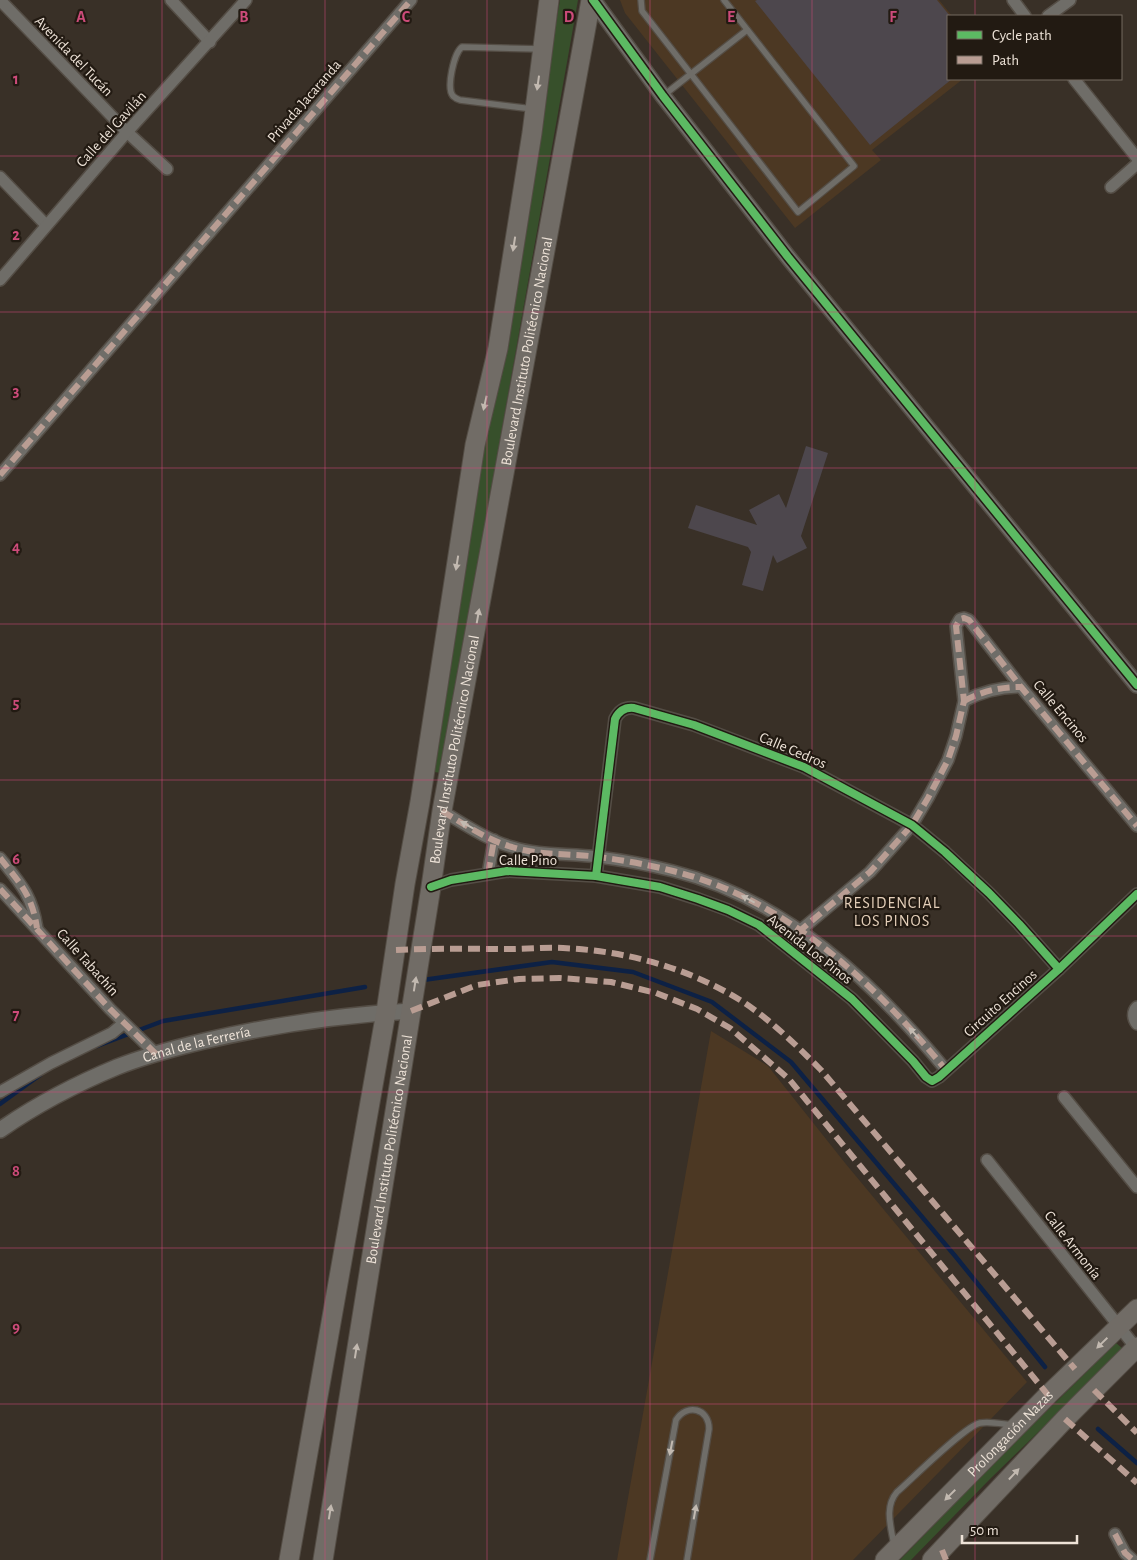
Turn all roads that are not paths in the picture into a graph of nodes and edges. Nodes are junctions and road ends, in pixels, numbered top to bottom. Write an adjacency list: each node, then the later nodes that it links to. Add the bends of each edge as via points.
1 (0, 0): 20 (street, Avenida del Tucán)
2 (171, 0): 14 (street)
3 (246, 0): 14 (street, Calle del Gavilán)
4 (411, 0): 28 (street, Privada Jacaranda)
5 (549, 0): 15 (main road, Boulevard Instituto Politécnico Nacional)
6 (592, 0): 18 (street); 33 (main road, Boulevard Instituto Politécnico Nacional, one-way to 6)
7 (641, 0): 16 (lane, via 642,11)
8 (724, 0): 13 (lane)
9 (1013, 0): 11 (street)
10 (1070, 0): 12 (street)
11 (1024, 15)
12 (1049, 15)
13 (747, 30): 16 (lane); 16 (lane, via 854,166 798,212)
14 (210, 42): 20 (street, Calle del Gavilán)
15 (543, 50): 19 (main road, Boulevard Instituto Politécnico Nacional, one-way to 19); 19 (lane, via 462,47 457,51 450,85 454,98 460,100)
16 (690, 75): 18 (lane)
17 (1075, 80): 21 (street)
18 (663, 96): 29 (street, via 788,257)
19 (535, 110): 32 (main road, Boulevard Instituto Politécnico Nacional, one-way to 32, via 498,348 475,445)
20 (127, 132): 23 (street, Avenida del Tucán); 26 (street, Calle del Gavilán)
21 (1137, 158)
22 (1137, 164): 25 (street)
23 (167, 169)
24 (0, 177): 26 (street)
25 (1110, 187)
26 (46, 226): 27 (street, Calle del Gavilán)
27 (0, 280)
28 (0, 475)
29 (1137, 685)
30 (1021, 687): 31 (street, via 988,690); 31 (street, Calle Encinos, via 969,620 960,619 956,626); 35 (street, Calle Encinos)
31 (964, 701): 34 (street, via 948,760)
32 (420, 802): 33 (main road); 52 (main road, Boulevard Instituto Politécnico Nacional)
33 (442, 811): 36 (street, Calle Pino, one-way to 33); 43 (main road, Boulevard Instituto Politécnico Nacional)
34 (912, 825): 38 (street, Calle Cedros, via 804,767 694,726 628,708 615,719); 47 (street, via 870,872); 49 (street, Calle Cedros, via 988,893)
35 (1137, 826)
36 (494, 840): 37 (street, Calle Pino, via 512,848); 41 (street)
37 (539, 853): 38 (street, Calle Pino); 40 (street)
38 (598, 857): 42 (street, Calle Cedros); 47 (street, Avenida Los Pinos, one-way to 38, via 776,913 709,882 673,871)
39 (0, 858): 46 (street, via 30,900)
40 (535, 871): 41 (street, Calle Pino, via 507,870); 42 (street, Calle Pino)
41 (488, 874): 43 (street, Calle Pino)
42 (596, 876): 48 (street, Avenida Los Pinos, via 660,887 698,899 759,925)
43 (431, 887): 51 (main road, Boulevard Instituto Politécnico Nacional, one-way to 43)
44 (0, 888): 46 (street, Calle Tabachín)
45 (1137, 894): 49 (street, Circuito Encinos)
46 (37, 928): 54 (street, Calle Tabachín)
47 (799, 930): 48 (street); 56 (street, Avenida Los Pinos, one-way to 47, via 883,999)
48 (784, 944): 56 (street, Avenida Los Pinos, via 852,999 929,1080 936,1079)
49 (1059, 969): 56 (street, Circuito Encinos)
50 (1137, 1007): 53 (street, via 1134,1013)
51 (411, 1011): 52 (street, Canal de la Ferrería); 71 (main road, Boulevard Instituto Politécnico Nacional, one-way to 51)
52 (386, 1012): 55 (street, Canal de la Ferrería, via 294,1023); 70 (main road, Boulevard Instituto Politécnico Nacional)
53 (1137, 1024)
54 (126, 1025): 55 (street, Calle Tabachín); 57 (street)
55 (156, 1054): 59 (street, Canal de la Ferrería, via 86,1081)
56 (946, 1070)
57 (0, 1092)
58 (1064, 1097): 61 (street)
59 (0, 1130)
60 (987, 1160): 63 (street, Calle Armonía)
61 (1137, 1186)
62 (1137, 1309): 63 (main road, Prolongación Nazas)
63 (1119, 1327): 64 (street, Calle Armonía); 65 (main road, Prolongación Nazas, one-way to 65)
64 (1137, 1348): 68 (main road, Prolongación Nazas, one-way to 64, via 1065,1419)
65 (1018, 1426): 67 (main road, Prolongación Nazas, one-way to 67); 67 (lane, via 974,1425 897,1492 889,1512)
66 (1115, 1534): 69 (street)
67 (889, 1555)
68 (940, 1557)
69 (1126, 1558)
70 (289, 1560)
71 (323, 1560)
72 (650, 1560): 73 (lane, one-way to 72, via 709,1429 706,1417 694,1409 685,1411 676,1420)
73 (687, 1560)

